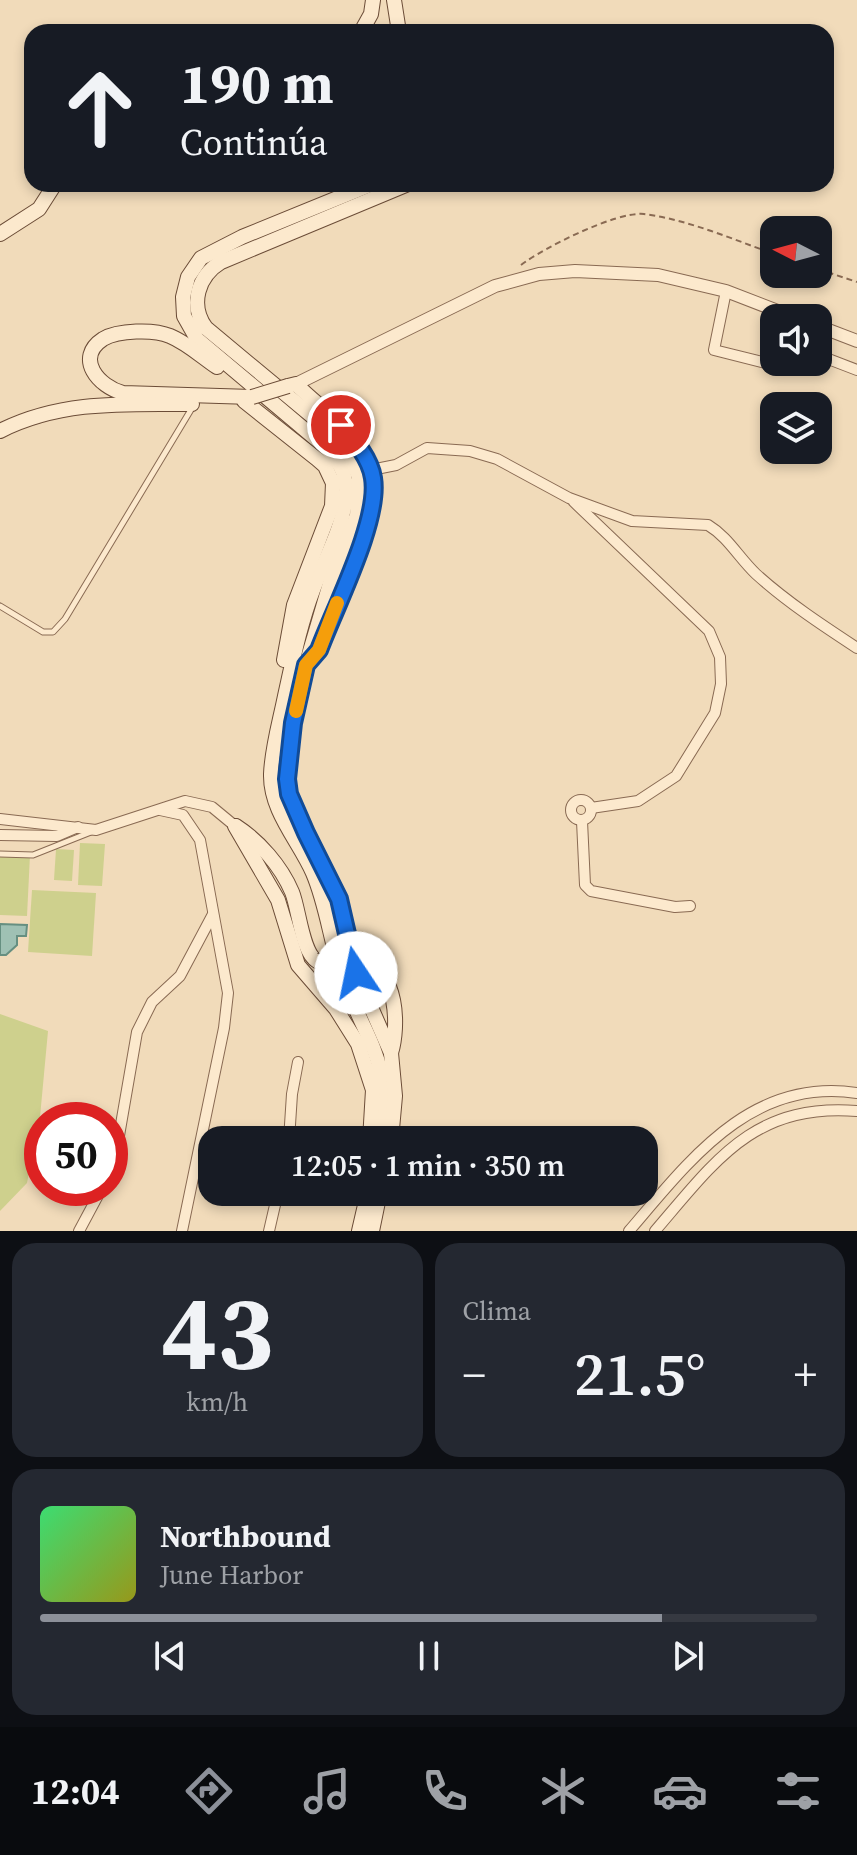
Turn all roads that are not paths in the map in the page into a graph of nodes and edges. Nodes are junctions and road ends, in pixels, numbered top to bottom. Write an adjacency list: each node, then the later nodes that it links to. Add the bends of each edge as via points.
1 (373, 0): 3 (main road)
2 (396, 4): 4 (main road); 5 (main road)
3 (364, 24)
4 (398, 24)
5 (406, 24)
6 (50, 192): 9 (main road, via 39,209)
7 (353, 192): 17 (main road, via 217,248 193,269 183,297 188,325)
8 (389, 192): 18 (main road, via 221,262 204,277 197,297 202,323)
9 (0, 234)
10 (726, 291): 11 (street); 15 (street, via 714,350); 18 (street, via 658,275 575,271 517,278)
11 (760, 304)
12 (832, 331): 13 (street)
13 (857, 341)
14 (832, 360): 16 (street)
15 (760, 362)
16 (857, 370)
17 (236, 374): 18 (main road); 19 (main road, via 223,372 173,337 153,333 108,337 91,361 98,381 123,393)
18 (287, 394): 19 (main road, bridge); 22 (main road, via 351,437); 26 (main road, via 340,442 361,484 357,515); 27 (main road, via 339,463 346,489 342,514 302,620)
19 (248, 399): 20 (main road); 27 (main road, via 325,466 333,483 332,506 291,614 283,662)
20 (195, 404): 21 (main road, via 61,409); 24 (lane, via 59,626 43,632)
21 (0, 431)
22 (371, 470): 23 (street, via 396,465 427,448 470,451 497,459); 26 (main road, via 373,505 364,533 319,650)
23 (569, 498): 25 (street, via 632,521 708,525 785,600); 28 (street, via 709,631 720,657 715,713 676,776 638,801)
24 (0, 606)
25 (857, 648)
26 (306, 665): 39 (main road, via 288,758 289,794 339,899 358,979)
27 (289, 677): 46 (main road, via 271,781 282,817 326,905 345,982 377,1051 385,1095)
28 (591, 808): 31 (street); 31 (street, via 585,801 572,804 573,817)
29 (160, 810): 32 (street, via 198,802); 34 (street); 38 (street, via 183,815 200,840)
30 (0, 819): 33 (street)
31 (582, 821): 37 (street, via 585,885 591,891)
32 (235, 826): 39 (main road, bridge, via 252,836 284,878 308,951 317,961 373,965 383,976 397,1031); 45 (main road, via 278,900 298,965 358,1044 373,1090)
33 (78, 827): 34 (street); 35 (street, via 57,836)
34 (96, 830): 36 (lane, via 33,855)
35 (0, 835)
36 (0, 854)
37 (690, 906)
38 (213, 914): 42 (street, via 180,976 152,1002 137,1032); 55 (street, via 228,993)
39 (391, 1053): 47 (main road)
40 (298, 1062): 44 (street)
41 (857, 1093): 57 (street, via 793,1094 729,1124)
42 (125, 1102)
43 (857, 1111): 58 (street, via 823,1108 773,1120 715,1163)
44 (290, 1126)
45 (371, 1126)
46 (381, 1126)
47 (392, 1126)
48 (92, 1206): 54 (street)
49 (275, 1206): 56 (street)
50 (361, 1206): 53 (main road)
51 (366, 1206): 53 (main road)
52 (374, 1206): 53 (main road)
53 (364, 1227)
54 (79, 1231)
55 (182, 1231)
56 (269, 1231)
57 (629, 1231)
58 (655, 1231)

